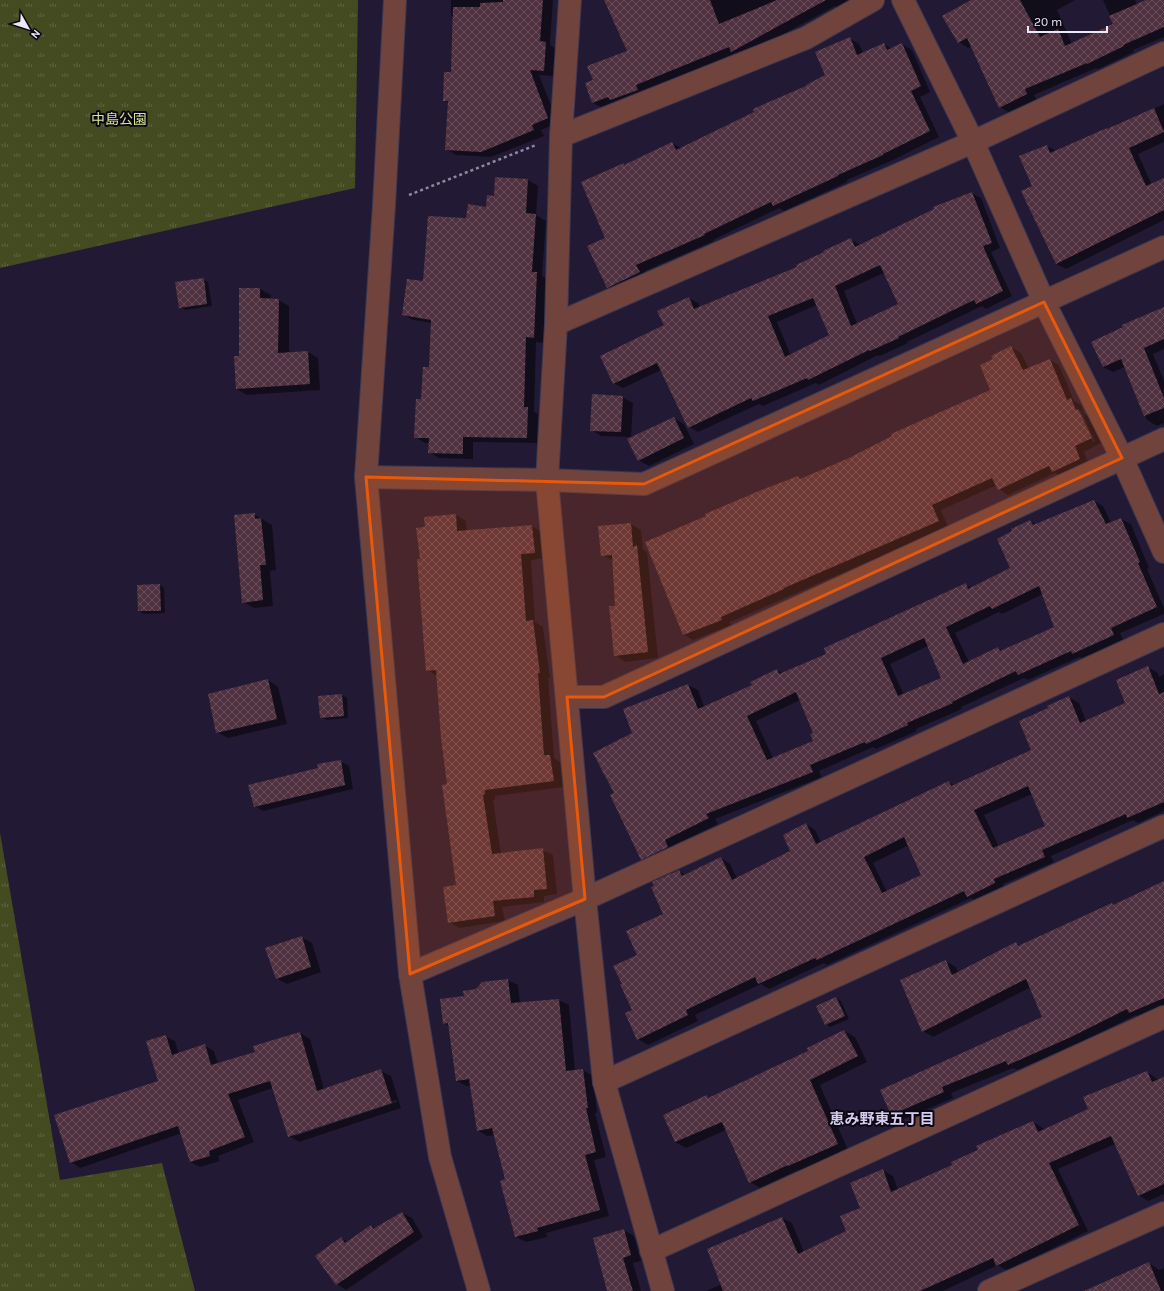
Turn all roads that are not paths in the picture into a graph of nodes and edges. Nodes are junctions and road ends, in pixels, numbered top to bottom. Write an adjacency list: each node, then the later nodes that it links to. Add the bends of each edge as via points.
1 (395, 0): 13 (street)
2 (570, 0): 6 (street)
3 (873, 0): 6 (street, via 806,38)
4 (903, 0): 7 (street)
5 (1164, 53): 7 (street)
6 (561, 136): 10 (street)
7 (973, 142): 9 (street); 10 (street)
8 (1164, 247): 9 (street)
9 (1044, 302): 12 (street); 14 (street, via 644,484)
10 (556, 324): 14 (street)
11 (1164, 439): 12 (street)
12 (1122, 458): 15 (street); 17 (street, via 604,697)
13 (366, 477): 14 (street); 20 (street)
14 (547, 480): 17 (street)
15 (1164, 552)
16 (1164, 634): 19 (street)
17 (567, 697): 19 (street)
18 (1163, 828): 22 (street)
19 (585, 899): 20 (street); 22 (street)
20 (410, 974): 25 (street, via 440,1157)
21 (1164, 1017): 24 (street)
22 (604, 1082): 24 (street)
23 (1164, 1213): 27 (street)
24 (652, 1251): 26 (street)
25 (480, 1291)
26 (663, 1291)
27 (989, 1291)

